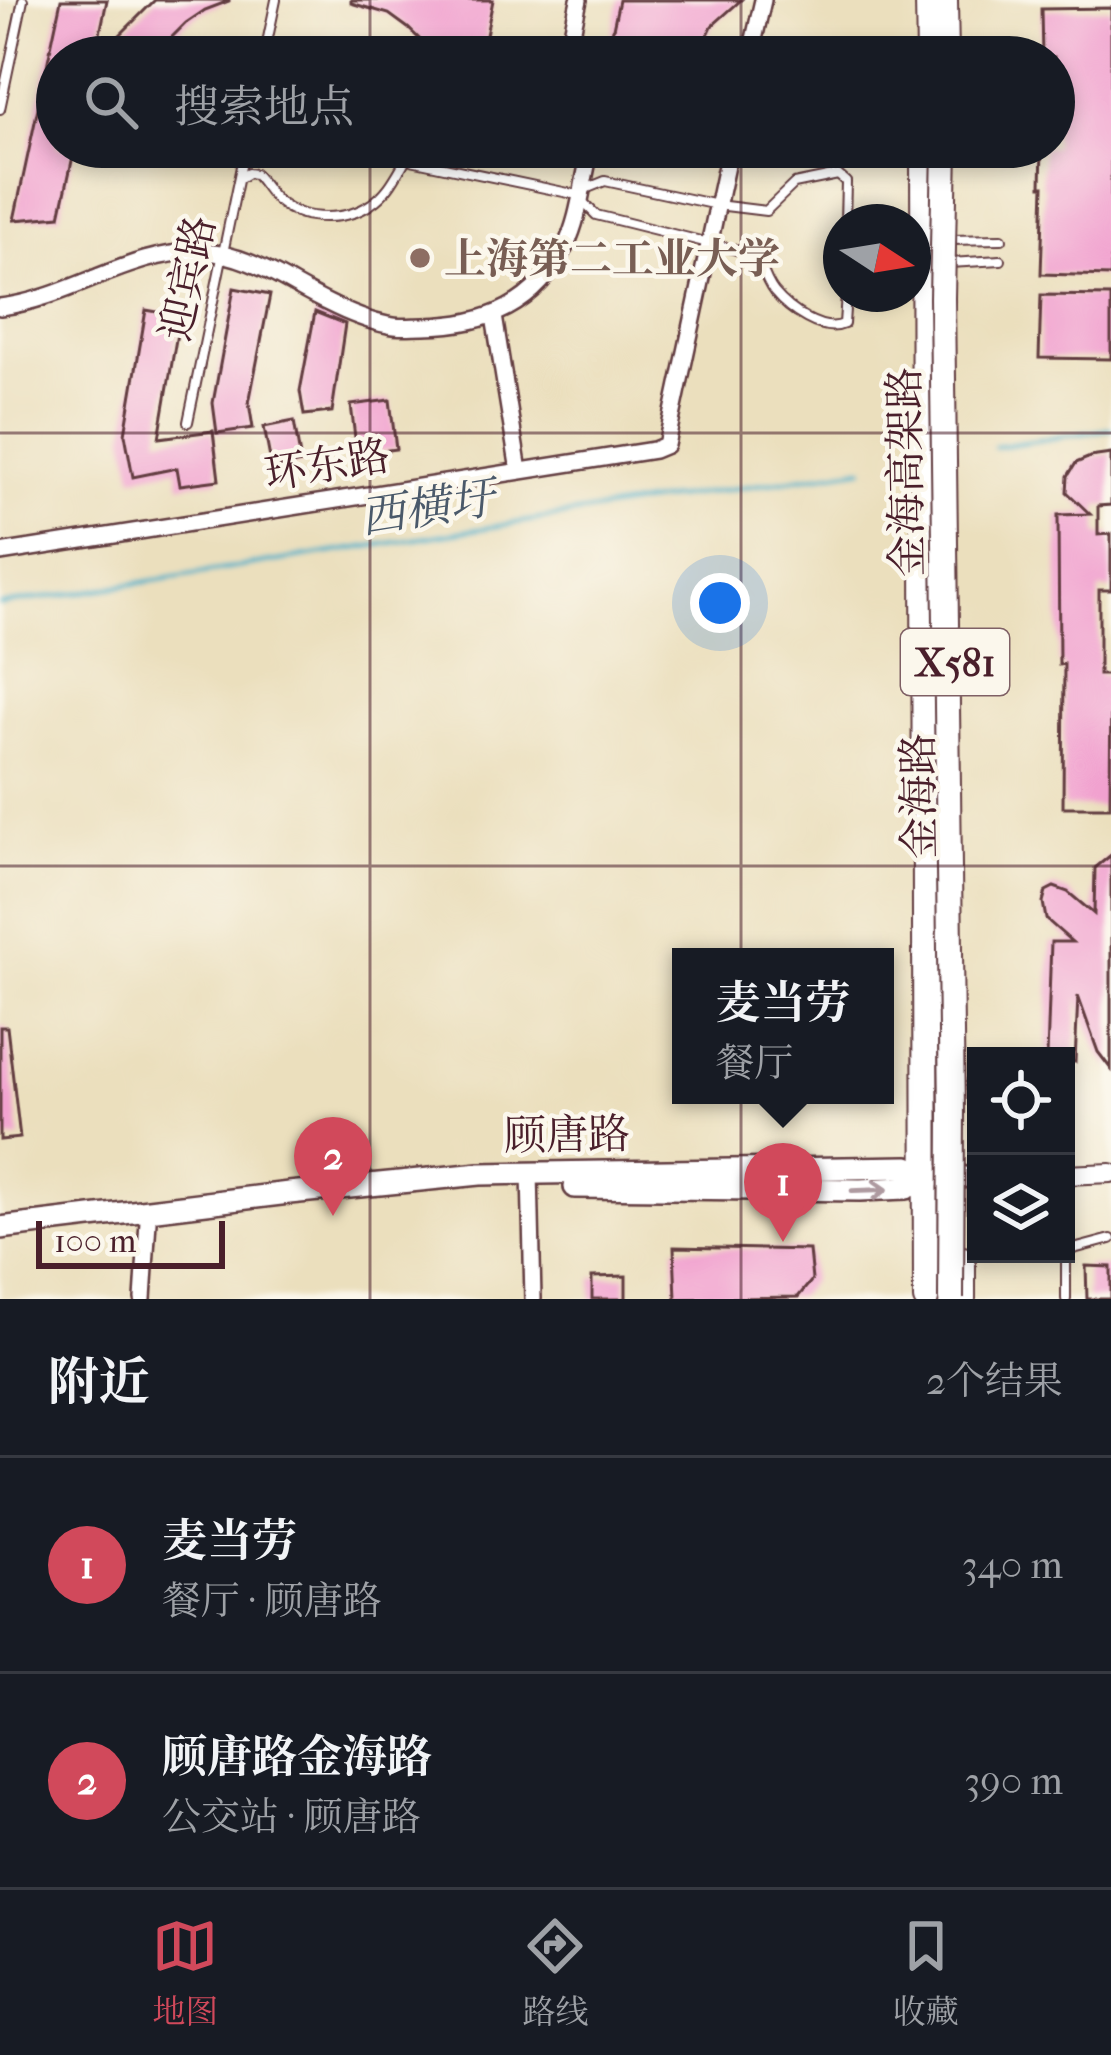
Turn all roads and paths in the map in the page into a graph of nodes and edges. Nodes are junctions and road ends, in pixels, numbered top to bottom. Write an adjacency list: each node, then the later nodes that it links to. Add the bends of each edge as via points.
1 (22, 0): 12 (lane)
2 (276, 0): 7 (lane)
3 (579, 0): 8 (street)
4 (763, 0): 9 (street)
5 (926, 0): 10 (main road)
6 (948, 0): 11 (main road)
7 (269, 36)
8 (572, 36)
9 (755, 36)
10 (926, 36)
11 (949, 36)
12 (0, 109)
13 (240, 168): 22 (lane, 迎宾路)
14 (401, 168): 22 (lane, via 371,204 328,217 280,203 255,174)
15 (450, 168): 23 (lane)
16 (586, 168): 23 (street)
17 (725, 168): 26 (street)
18 (924, 168): 25 (main road, 金海路 / X581)
19 (926, 168): 55 (main road, 金海高架路)
20 (948, 168): 56 (main road, 金海高架路, bridge, via 942,298)
21 (949, 168): 31 (main road, 金海路 / X581)
22 (238, 178): 32 (lane, 迎宾路)
23 (580, 195): 26 (lane, via 605,181); 28 (lane, via 596,214); 37 (street, via 554,266)
24 (845, 204): 26 (lane, via 846,182 838,175 794,184 766,211)
25 (922, 204)
26 (717, 205): 28 (street)
27 (1002, 239): 31 (lane)
28 (709, 242): 35 (lane, via 757,255 771,289 791,309 829,328 844,324); 39 (street, 环东路, via 666,445)
29 (931, 252): 31 (lane)
30 (931, 252): 31 (lane)
31 (950, 252): 33 (lane); 41 (main road, 金海路 / X581)
32 (223, 254): 34 (street, via 149,259); 37 (street, via 391,326); 38 (lane, 迎宾路)
33 (1001, 260)
34 (0, 307)
35 (845, 312)
36 (918, 312): 44 (main road, 金海路 / X581)
37 (494, 316): 39 (street)
38 (188, 422)
39 (519, 471): 40 (street, 环东路)
40 (0, 554)
41 (969, 1155)
42 (1111, 1173): 43 (street)
43 (1075, 1174)
44 (924, 1175): 45 (main road, 顾唐路); 46 (main road, 顾唐路, via 908,1168); 54 (main road, 金海路 / X581)
45 (967, 1177)
46 (531, 1179): 47 (main road, 顾唐路, via 480,1174); 53 (street)
47 (148, 1215): 49 (main road, 顾唐路); 51 (main road, 顾唐路); 52 (street)
48 (967, 1218): 57 (main road, 金海路 / X581)
49 (0, 1228)
50 (1111, 1239): 58 (lane, via 1066,1250)
51 (0, 1240)
52 (143, 1299)
53 (533, 1299)
54 (926, 1299)
55 (939, 1299)
56 (951, 1299)
57 (963, 1299)
58 (1066, 1299)

